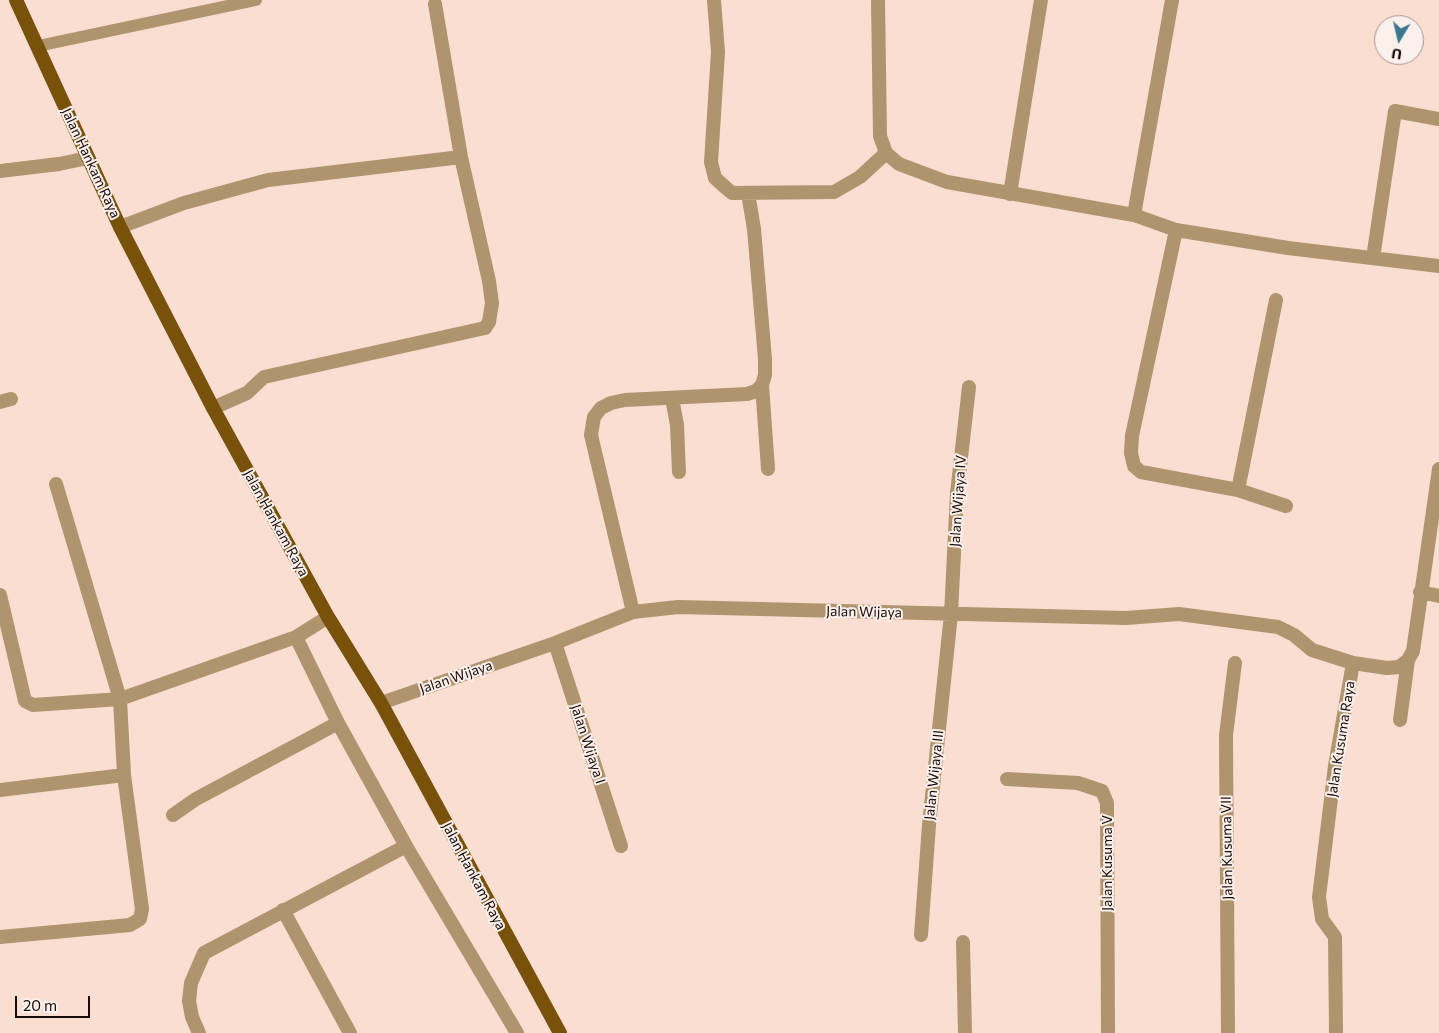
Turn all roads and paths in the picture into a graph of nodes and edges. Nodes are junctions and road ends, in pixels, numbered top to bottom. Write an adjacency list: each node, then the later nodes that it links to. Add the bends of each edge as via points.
1 (16, 0): 8 (main road, Jalan Hankam Raya)
2 (256, 0): 8 (lane)
3 (714, 0): 14 (street, via 718,52 711,162 715,178 724,187 732,193)
4 (878, 0): 10 (street, via 880,136)
5 (1041, 0): 15 (street)
6 (1172, 0): 16 (street)
7 (435, 4): 11 (street)
8 (38, 46): 12 (main road, Jalan Hankam Raya)
9 (1439, 119): 19 (street, via 1395,111)
10 (886, 152): 14 (street, via 860,177 834,192); 15 (street, via 899,164 947,182)
11 (461, 157): 17 (street, via 268,180 184,202); 25 (street, via 492,303 485,328 264,377 247,393)
12 (88, 158): 13 (street); 17 (main road, Jalan Hankam Raya)
13 (0, 171)
14 (748, 193): 22 (street, via 765,359)
15 (1010, 194): 16 (street)
16 (1134, 214): 18 (street)
17 (120, 227): 25 (main road, Jalan Hankam Raya)
18 (1176, 230): 19 (street); 30 (street, via 1132,436 1132,460 1141,472)
19 (1374, 258): 20 (street)
20 (1439, 266)
21 (1276, 300): 30 (street)
22 (762, 385): 24 (street, via 747,394); 26 (street)
23 (969, 387): 36 (street, Jalan Wijaya IV, via 957,493)
24 (672, 398): 28 (street, via 677,425); 35 (street, via 610,403 601,408 592,425 591,435)
25 (213, 408): 37 (main road, Jalan Hankam Raya)
26 (768, 469)
27 (1439, 469): 32 (street)
28 (678, 472)
29 (56, 484): 43 (street)
30 (1238, 490): 31 (street)
31 (1286, 506)
32 (1420, 592): 34 (street); 40 (street, via 1413,651)
33 (0, 595): 43 (street, via 25,701 32,705)
34 (1439, 596)
35 (633, 612): 36 (street, Jalan Wijaya, via 678,607); 39 (street, Jalan Wijaya)
36 (951, 614): 41 (street, Jalan Wijaya, via 1126,618 1179,614 1268,624 1286,630 1312,650); 54 (street, Jalan Wijaya III)
37 (328, 617): 38 (street); 44 (main road, Jalan Hankam Raya)
38 (296, 637): 43 (street); 46 (street)
39 (555, 643): 44 (street, Jalan Wijaya); 52 (street, Jalan Wijaya I)
40 (1408, 660): 41 (street, Jalan Kusuma Raya, via 1399,667 1387,668); 45 (street)
41 (1353, 662): 64 (street, Jalan Kusuma Raya, via 1335,766 1319,896 1322,919 1335,938)
42 (1235, 663): 63 (street, Jalan Kusuma VII, via 1226,735)
43 (120, 700): 47 (street)
44 (380, 703): 60 (main road, Jalan Hankam Raya)
45 (1400, 720)
46 (338, 723): 50 (street, via 196,799); 51 (street)
47 (124, 775): 49 (street); 55 (street, via 142,909 140,919 130,925)
48 (1007, 779): 62 (street, Jalan Kusuma V, via 1078,783 1102,791 1107,803)
49 (0, 790)
50 (174, 815)
51 (406, 846): 53 (street); 59 (street)
52 (621, 846)
53 (283, 910): 57 (street, via 204,953 191,983 189,1001); 58 (street)
54 (921, 935)
55 (0, 937)
56 (963, 942): 61 (street)
57 (199, 1033)
58 (350, 1033)
59 (517, 1033)
60 (560, 1033)
61 (965, 1033)
62 (1108, 1033)
63 (1228, 1033)
64 (1336, 1033)

